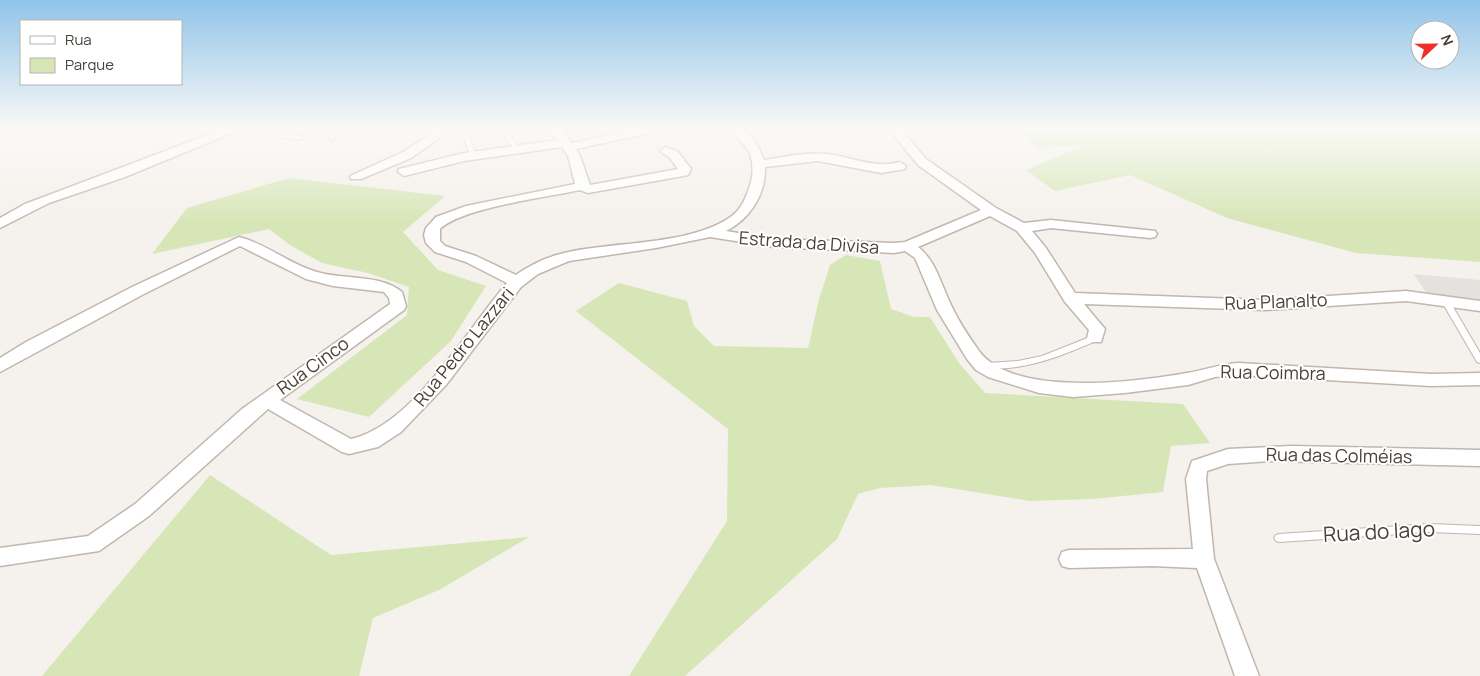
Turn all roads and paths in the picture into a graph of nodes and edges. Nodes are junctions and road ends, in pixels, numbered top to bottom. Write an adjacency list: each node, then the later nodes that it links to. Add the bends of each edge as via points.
1 (152, 160): 16 (street, via 34,203)
2 (394, 160): 13 (street)
3 (450, 160): 12 (street)
4 (573, 160): 14 (street)
5 (678, 160): 14 (street, via 685,168 684,172 588,189)
6 (758, 160): 10 (street)
7 (802, 160): 10 (street)
8 (834, 160): 11 (street, via 883,171)
9 (920, 160): 15 (street)
10 (760, 164): 18 (street, via 758,185 743,213 728,226)
11 (900, 166)
12 (404, 172)
13 (356, 176)
14 (582, 186): 21 (street, via 472,209 441,220 433,228 433,243 440,248)
15 (991, 211): 17 (street); 20 (street)
16 (0, 224)
17 (1022, 228): 19 (street, via 1051,224); 22 (street, via 1041,251)
18 (711, 233): 20 (street, Estrada da Divisa, via 774,243 879,248); 21 (street, Rua Pedro Lazzari, via 566,257 548,263)
19 (1150, 234)
20 (908, 246): 28 (street, via 921,256 945,310)
21 (517, 282): 30 (street, Rua Pedro Lazzari, via 420,403 393,430 370,444 349,447)
22 (1070, 298): 23 (street, Rua Planalto, via 1265,305 1385,296); 25 (street, via 1096,330)
23 (1446, 302): 24 (street, Rua Planalto); 26 (lane)
24 (1480, 306)
25 (1095, 338): 28 (lane, via 1047,360)
26 (1480, 360)
27 (0, 366): 30 (street, Rua Cinco, via 32,346 238,241 316,277 388,288 397,296 398,306)
28 (982, 366): 29 (street, Rua Coimbra, via 1039,387 1073,390 1125,387 1239,369 1432,380)
29 (1480, 379)
30 (266, 400): 34 (street, Rua Cinco, via 142,510)
31 (1480, 458): 37 (street, Rua das Colméias, via 1283,454 1209,460 1199,466 1196,487)
32 (1480, 530): 33 (lane, Rua do lago, via 1430,528)
33 (1279, 538)
34 (92, 545): 35 (street)
35 (0, 557)
36 (1069, 559): 37 (street)
37 (1204, 559): 38 (street)
38 (1247, 676)

